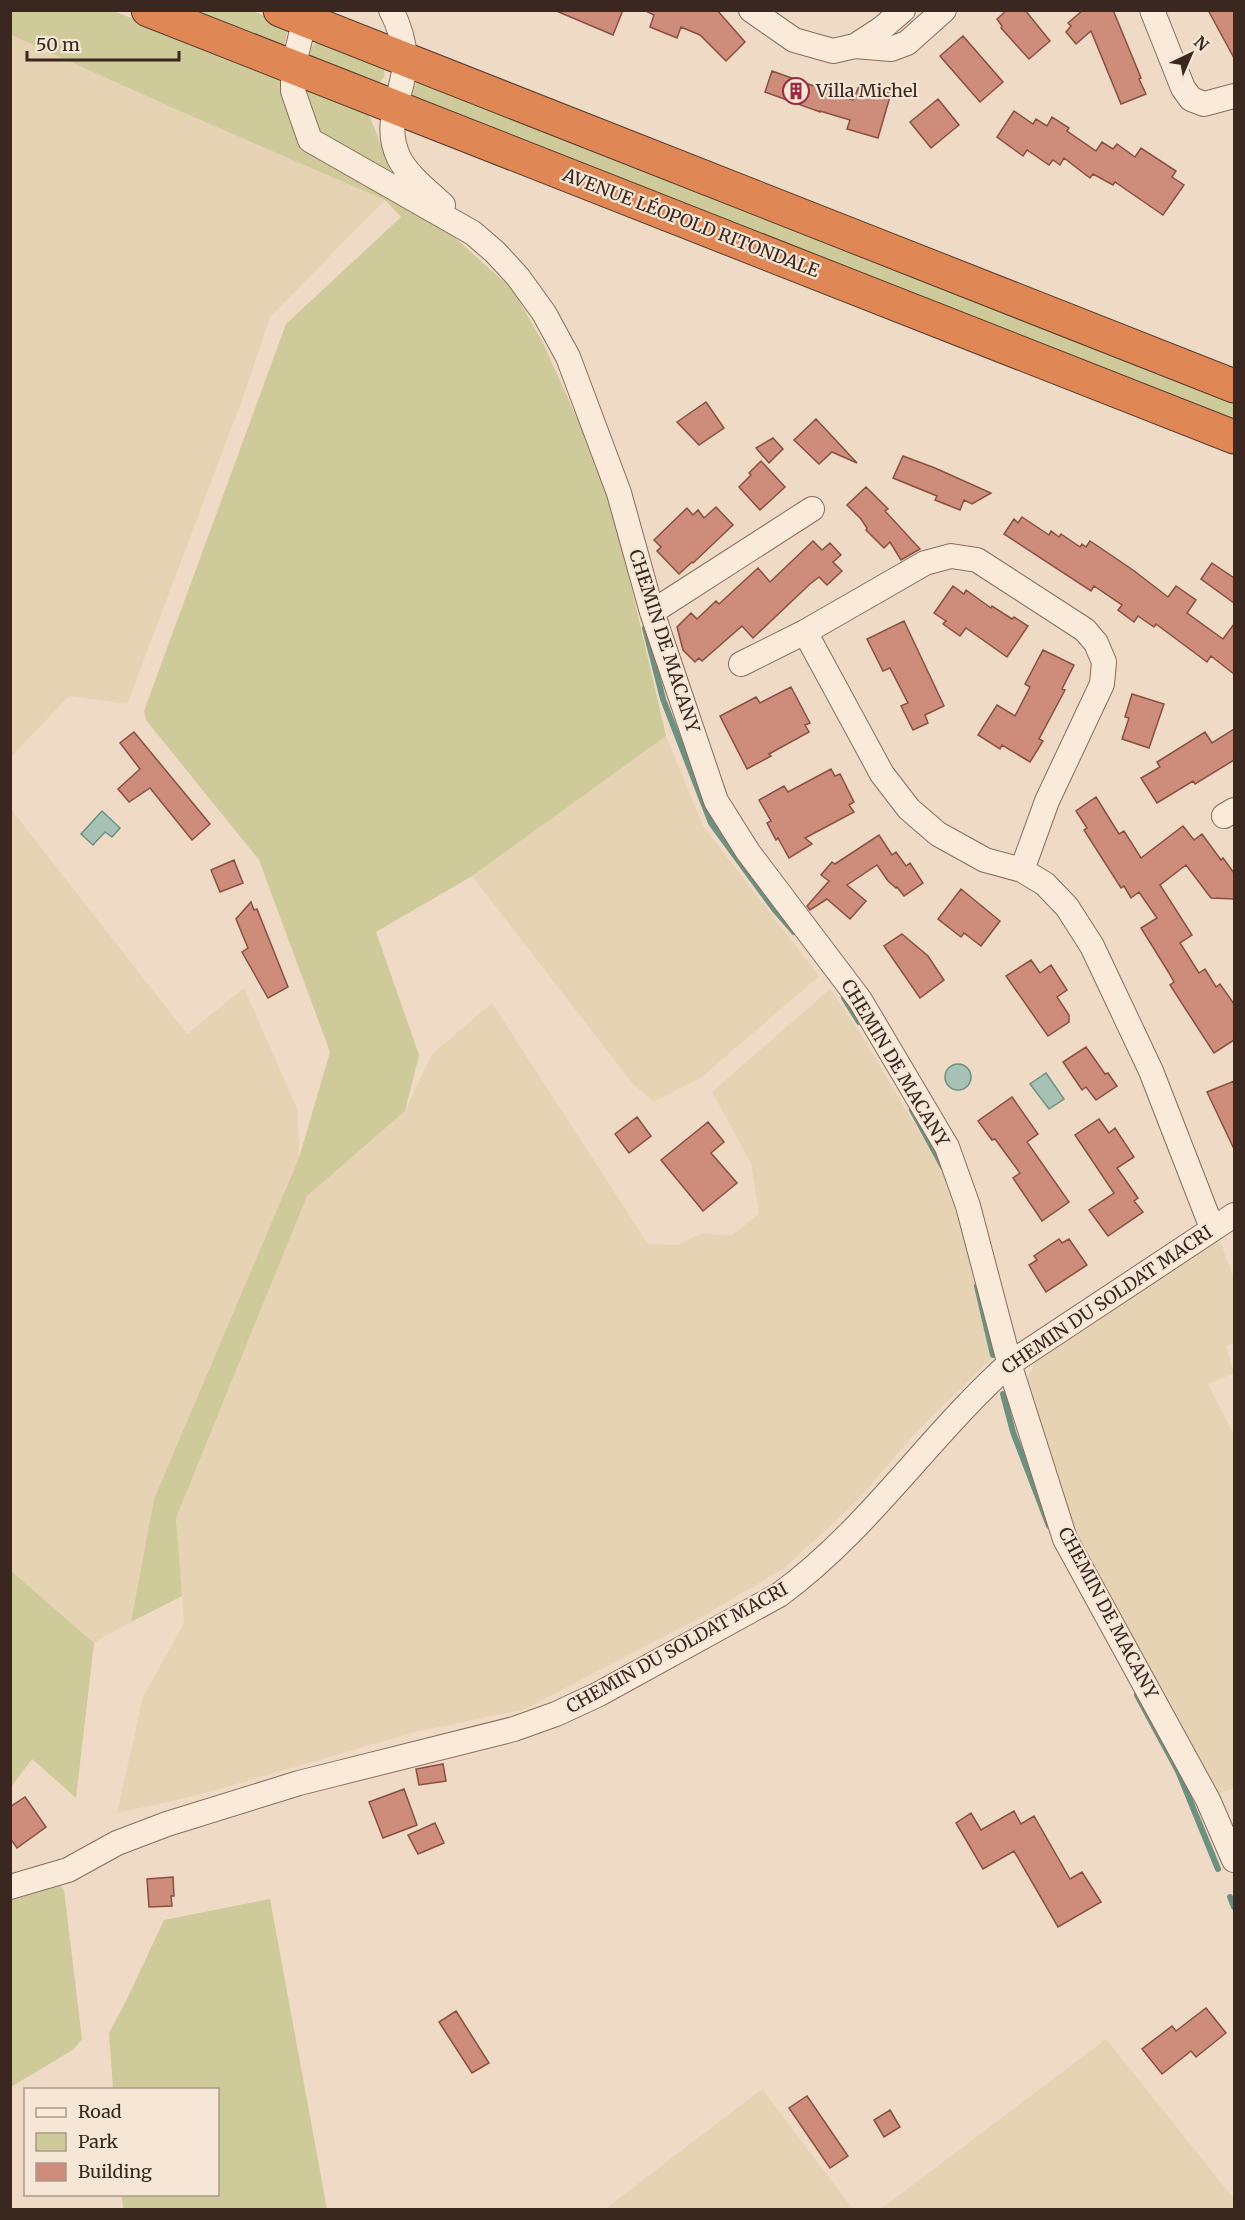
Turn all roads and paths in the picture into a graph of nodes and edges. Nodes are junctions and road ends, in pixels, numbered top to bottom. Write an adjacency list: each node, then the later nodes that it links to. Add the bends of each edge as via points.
1 (148, 10): 10 (highway, AVENUE LÉOPOLD RITONDALE)
2 (391, 10): 9 (street, via 403,39)
3 (752, 10): 8 (street, via 794,40 833,51)
4 (903, 10): 8 (street)
5 (944, 10): 8 (street, via 907,43 891,49)
6 (1152, 10): 11 (street, via 1191,99 1204,104)
7 (297, 13): 9 (highway); 10 (street, CHEMIN DE MACANY)
8 (855, 46)
9 (405, 60): 12 (street, CHEMIN DE MACANY); 14 (highway)
10 (293, 68): 12 (highway, AVENUE LÉOPOLD RITONDALE); 13 (street, CHEMIN DE MACANY, via 293,91 310,140)
11 (1234, 96)
12 (394, 106): 13 (street, CHEMIN DE MACANY, via 392,132 399,158 415,179); 15 (highway, AVENUE LÉOPOLD RITONDALE)
13 (473, 233): 17 (street, CHEMIN DE MACANY, via 518,277 568,357 619,493)
14 (1234, 386)
15 (1234, 436)
16 (812, 509): 17 (street)
17 (652, 612): 23 (street, CHEMIN DE MACANY, via 716,801 748,852 860,1000 947,1147 968,1206)
18 (805, 632): 19 (street); 20 (street, via 882,774 909,809 938,834 985,860); 20 (street, via 925,564 951,556 977,560 1085,630 1104,662 1102,684 1047,801)
19 (741, 664)
20 (1022, 870): 22 (street, via 1045,884 1067,907 1092,946 1150,1071)
21 (1234, 1215): 22 (street, CHEMIN DU SOLDAT MACRI)
22 (1212, 1228): 23 (street, CHEMIN DU SOLDAT MACRI)
23 (1009, 1364): 24 (street, CHEMIN DE MACANY, via 1065,1539 1208,1800); 25 (street, CHEMIN DU SOLDAT MACRI, via 977,1393 880,1502 806,1576 779,1595 599,1694 514,1729 299,1783 167,1824 117,1843 68,1870)
24 (1234, 1860)
25 (10, 1887)

